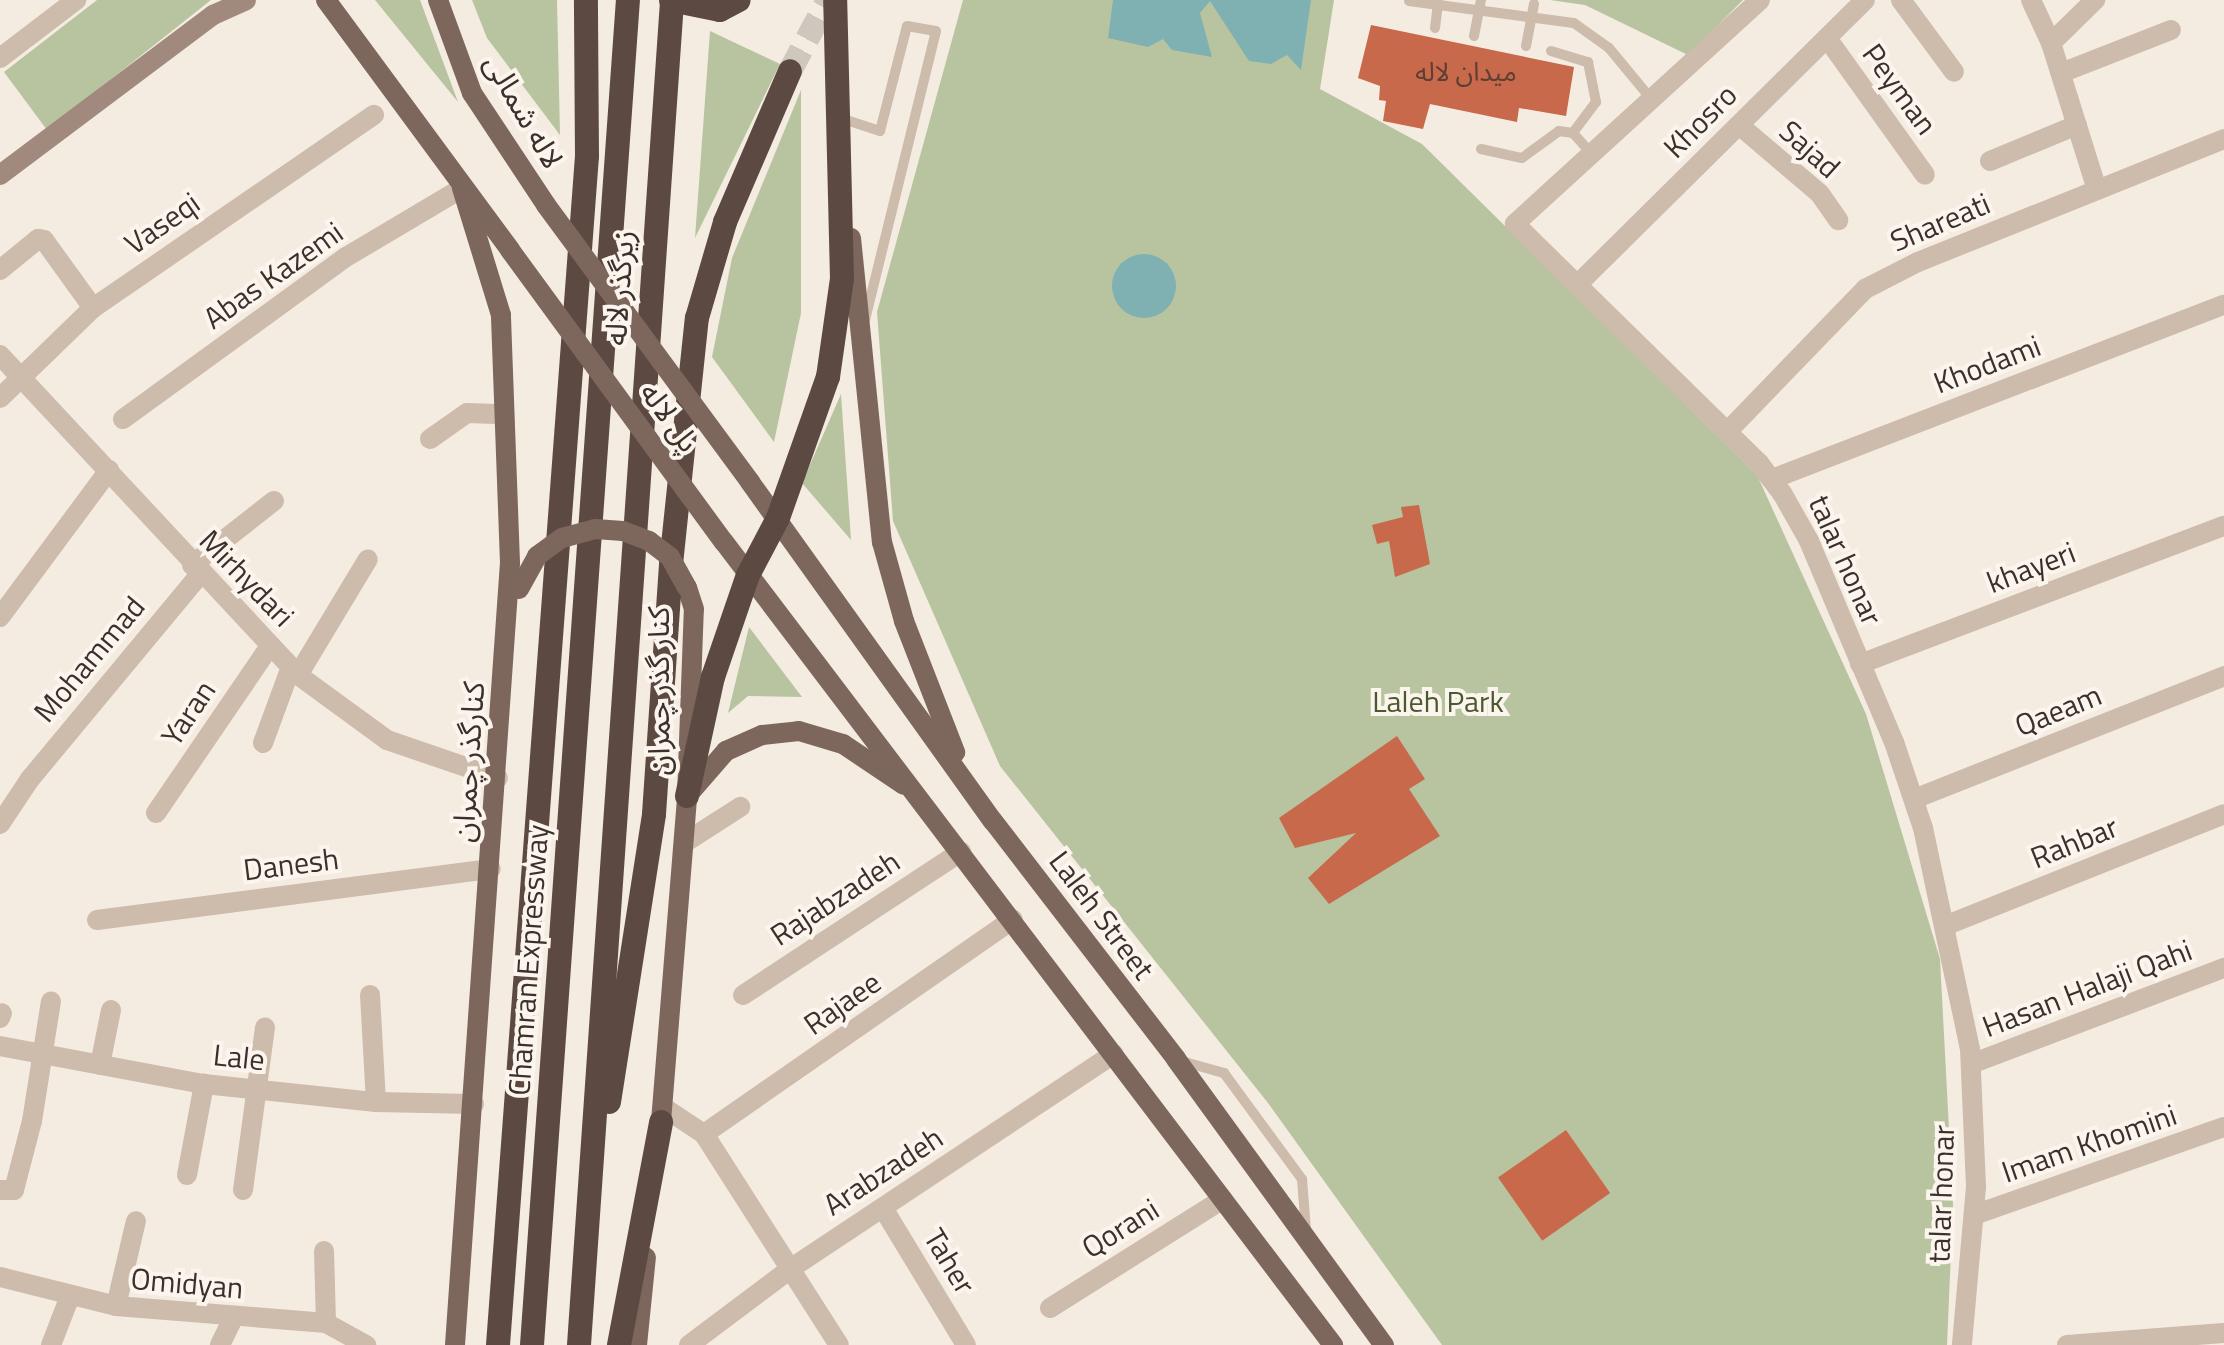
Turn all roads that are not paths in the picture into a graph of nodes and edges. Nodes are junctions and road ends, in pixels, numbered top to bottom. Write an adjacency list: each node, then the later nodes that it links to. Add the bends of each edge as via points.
1 (76, 0): 27 (street)
2 (246, 0): 41 (main road, via 213,15)
3 (326, 0): 43 (main road)
4 (438, 0): 45 (main road, لاله شمالی, via 472,93)
5 (586, 0): 104 (highway, via 587,156)
6 (628, 0): 67 (highway, زیرگذر لاله)
7 (672, 0): 17 (highway, bridge); 119 (highway, زیرگذر لاله)
8 (835, 0): 33 (highway)
9 (1760, 0): 31 (street, talar honar)
10 (1865, 0): 23 (street, Khosro)
11 (1901, 0): 29 (street)
12 (2031, 0): 24 (street)
13 (2095, 0): 24 (street)
14 (1409, 1): 15 (lane)
15 (1438, 2): 18 (lane); 20 (lane)
16 (1534, 4): 19 (lane)
17 (730, 5)
18 (1480, 6): 19 (lane); 22 (lane)
19 (1531, 18): 25 (lane); 31 (lane, via 1574,23 1609,48)
20 (1435, 28)
21 (2171, 30): 30 (street)
22 (1474, 36)
23 (1827, 38): 34 (street, Khosro); 42 (street, Peyman)
24 (2051, 43): 30 (street)
25 (1526, 46)
26 (1551, 51): 36 (lane, via 1588,62 1596,102)
27 (0, 58)
28 (790, 71): 119 (highway, via 725,222 697,318 671,564 654,814)
29 (1954, 72)
30 (2061, 73): 35 (street)
31 (1652, 100): 39 (street, talar honar)
32 (374, 115): 50 (street, Vaseqi)
33 (840, 125): 51 (main road); 51 (lane, via 880,131 907,26 936,31); 62 (highway, via 842,279 828,377)
34 (1739, 125): 46 (street, Sajad, via 1820,194); 48 (street, Khosro)
35 (2077, 125): 40 (street); 44 (street)
36 (1573, 133): 38 (lane, via 1559,131 1522,158); 39 (lane)
37 (2224, 139): 44 (street, Shareati)
38 (1481, 149)
39 (1592, 154): 48 (street, talar honar, via 1515,224)
40 (1990, 161)
41 (0, 175)
42 (1925, 175)
43 (462, 188): 55 (main road, کنارگذر چمران, via 501,315); 56 (street, Abas Kazemi, via 346,257); 66 (main road, پل لاله, bridge)
44 (2097, 190): 57 (street, Shareati, via 1865,289)
45 (546, 205): 62 (main road, پل لاله, bridge)
46 (1838, 220)
47 (0, 270): 50 (street, via 44,240)
48 (1577, 285): 57 (street, talar honar)
49 (2224, 305): 60 (street, Khodami)
50 (93, 308): 53 (street, Vaseqi)
51 (861, 337): 76 (main road, via 882,542 904,621)
52 (0, 355): 53 (street, Mirhydari)
53 (20, 375): 54 (street, Vaseqi); 59 (street, Mirhydari)
54 (0, 398)
55 (504, 414): 58 (street, via 467,413); 70 (main road, کنارگذر چمران, via 510,563)
56 (123, 419)
57 (1727, 432): 60 (street, talar honar)
58 (430, 439)
59 (109, 470): 65 (street, Mirhydari); 68 (street)
60 (1772, 479): 71 (street, talar honar, via 1809,541)
61 (274, 501): 65 (street, Mohammad)
62 (778, 518): 66 (highway); 76 (main road, Laleh Street)
63 (2224, 526): 71 (street, khayeri)
64 (368, 559): 72 (street)
65 (196, 570): 69 (street, Mirhydari); 83 (street, Mohammad)
66 (748, 575): 77 (main road); 78 (highway, via 713,677)
67 (588, 579): 135 (highway, Chamran Expressway)
68 (0, 617)
69 (270, 646): 72 (street, Mirhydari); 81 (street, Yaran)
70 (505, 654): 75 (main road, کنارگذر چمران); 78 (main road, کنار گذر چمران, bridge, via 519,589 537,556 562,538 595,529 623,531 670,557 694,609)
71 (1860, 664): 79 (street, talar honar)
72 (294, 671): 74 (street); 75 (street, Mirhydari, via 387,740)
73 (2224, 676): 79 (street, Qaeam)
74 (263, 743)
75 (498, 778): 86 (main road, کنارگذر چمران)
76 (970, 789): 99 (main road, Laleh Street)
77 (919, 795): 78 (main road, via 843,744 799,731 762,735 726,751); 85 (main road)
78 (687, 796): 84 (main road)
79 (1914, 799): 89 (street, talar honar)
80 (740, 807): 84 (street)
81 (156, 813)
82 (2224, 814): 89 (street, Rahbar)
83 (0, 824)
84 (684, 843): 107 (main road)
85 (961, 852): 87 (main road); 92 (street, Rajabzadeh)
86 (491, 869): 88 (street, Danesh); 106 (main road, کنارگذر چمران)
87 (1013, 919): 98 (main road); 109 (street, Rajaee)
88 (97, 920)
89 (1947, 925): 100 (street, talar honar)
90 (2224, 968): 100 (street, Hasan Halaji Qahi)
91 (370, 995): 105 (street)
92 (743, 995)
93 (51, 1001): 97 (street)
94 (111, 1010): 101 (street)
95 (265, 1027): 103 (street)
96 (0, 1046): 97 (street, Lale)
97 (45, 1054): 101 (street, Lale); 111 (street, via 14,1190)
98 (1114, 1054): 113 (main road); 114 (street, Arabzadeh)
99 (1176, 1059): 117 (main road, Laleh Street); 117 (lane, via 1224,1073 1302,1179)
100 (1971, 1064): 115 (street, talar honar)
101 (100, 1065): 102 (street, Lale)
102 (204, 1084): 103 (street, Lale); 110 (street)
103 (257, 1090): 105 (street, Lale); 112 (street)
104 (514, 1096): 133 (highway); 134 (highway)
105 (376, 1102): 106 (street, Lale)
106 (474, 1104): 132 (main road, کنارگذر چمران)
107 (662, 1114): 109 (street); 137 (highway); 138 (main road)
108 (2224, 1127): 115 (street, Imam Khomini)
109 (696, 1129): 120 (street)
110 (187, 1175)
111 (0, 1190)
112 (243, 1190)
113 (1223, 1199): 124 (street, Qorani); 142 (main road)
114 (883, 1208): 120 (street, Arabzadeh); 141 (street, Taher)
115 (1974, 1215): 144 (street, talar honar)
116 (136, 1221): 123 (street)
117 (1307, 1240): 143 (main road, Laleh Street)
118 (324, 1251): 126 (street)
119 (584, 1262): 136 (highway)
120 (793, 1267): 139 (street, Arabzadeh); 140 (street)
121 (0, 1277): 122 (street, Omidyan)
122 (70, 1296): 123 (street, Omidyan); 129 (street)
123 (116, 1306): 125 (street, Omidyan)
124 (1050, 1308)
125 (233, 1318): 126 (street, Omidyan); 130 (street)
126 (326, 1323): 131 (street, Omidyan)
127 (2224, 1333): 128 (street)
128 (2108, 1344): 145 (street)
129 (51, 1345)
130 (220, 1345)
131 (365, 1345)
132 (455, 1345)
133 (483, 1345)
134 (498, 1345)
135 (532, 1345)
136 (579, 1345)
137 (619, 1345)
138 (637, 1345)
139 (689, 1345)
140 (839, 1345)
141 (966, 1345)
142 (1333, 1345)
143 (1384, 1345)
144 (1962, 1345)
145 (2067, 1345)

